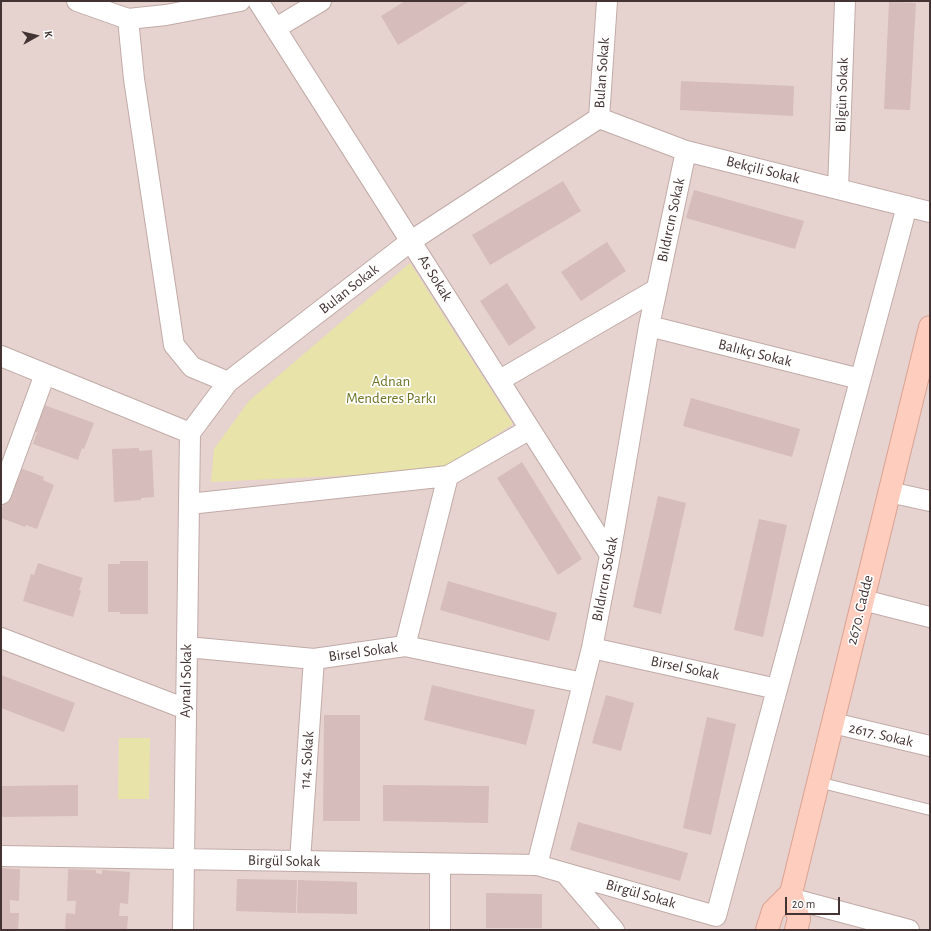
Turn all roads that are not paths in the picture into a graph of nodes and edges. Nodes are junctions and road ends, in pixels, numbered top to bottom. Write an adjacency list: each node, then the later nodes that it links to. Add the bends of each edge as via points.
1 (77, 1): 7 (street)
2 (240, 1): 7 (street, via 166,15)
3 (258, 1): 8 (street, As Sokak)
4 (321, 1): 8 (street)
5 (607, 1): 9 (street, Bulan Sokak)
6 (845, 1): 11 (street, Bilgün Sokak)
7 (128, 19): 22 (street, via 134,79 174,345 192,367)
8 (276, 28): 14 (street, As Sokak)
9 (599, 118): 10 (street, Bekçili Sokak); 14 (street, Bulan Sokak)
10 (686, 151): 11 (street, Bekçili Sokak); 15 (street, Bıldırcın Sokak)
11 (838, 189): 12 (street, Bekçili Sokak)
12 (907, 206): 13 (street, Bekçili Sokak); 20 (street)
13 (930, 212)
14 (411, 241): 21 (street, As Sokak); 22 (street, Bulan Sokak)
15 (657, 288): 16 (street, Bıldırcın Sokak); 21 (street)
16 (649, 326): 20 (street, Balıkçı Sokak); 31 (street, Bıldırcın Sokak)
17 (930, 327): 23 (main road, 2670. Cadde)
18 (1, 356): 19 (street)
19 (45, 374): 25 (street); 28 (street)
20 (860, 379): 40 (street)
21 (500, 380): 24 (street, As Sokak)
22 (228, 382): 25 (street, Bulan Sokak)
23 (923, 383): 27 (main road, 2670. Cadde)
24 (530, 429): 26 (street); 31 (street, As Sokak)
25 (190, 433): 30 (street, Aynalı Sokak)
26 (448, 476): 30 (street); 35 (street)
27 (889, 492): 29 (street); 32 (main road, 2670. Cadde)
28 (1, 494)
29 (930, 501)
30 (189, 504): 36 (street, Aynalı Sokak)
31 (610, 555): 37 (street, Bıldırcın Sokak)
32 (863, 600): 33 (street); 42 (main road, 2670. Cadde)
33 (930, 617)
34 (1, 638): 41 (street)
35 (405, 646): 38 (street, Birsel Sokak); 39 (street, Birsel Sokak)
36 (187, 647): 38 (street, Birsel Sokak); 41 (street, Aynalı Sokak)
37 (592, 648): 39 (street, Bıldırcın Sokak); 40 (street, Birsel Sokak)
38 (314, 659): 48 (street, 114. Sokak)
39 (583, 683): 50 (street, Bıldırcın Sokak)
40 (777, 689): 51 (street, Birgül Sokak, via 716,916)
41 (186, 709): 47 (street, Aynalı Sokak)
42 (832, 723): 43 (street, 2617. Sokak); 44 (main road, 2670. Cadde)
43 (930, 746)
44 (818, 782): 45 (lane); 52 (main road, 2670. Cadde)
45 (930, 810)
46 (1, 856): 47 (street, Birgül Sokak)
47 (184, 859): 48 (street, Birgül Sokak); 53 (street, Aynalı Sokak)
48 (300, 861): 49 (street, Birgül Sokak)
49 (440, 864): 50 (street, Birgül Sokak); 54 (street)
50 (537, 866): 51 (street, Birgül Sokak)
51 (565, 873): 55 (street, Birgül Sokak)
52 (792, 896): 56 (main road, via 773,911); 57 (main road, 2670. Cadde, via 798,919); 58 (street)
53 (183, 930)
54 (440, 930)
55 (614, 930)
56 (767, 930)
57 (796, 930)
58 (910, 930)

